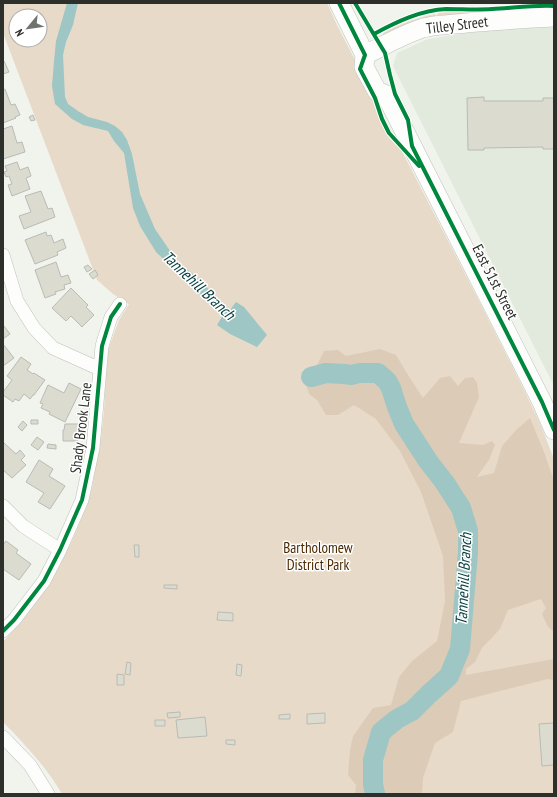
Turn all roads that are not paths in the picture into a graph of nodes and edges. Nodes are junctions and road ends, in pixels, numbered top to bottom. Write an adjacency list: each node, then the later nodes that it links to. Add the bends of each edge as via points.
1 (339, 3): 3 (main road, East 51st Street)
2 (554, 17): 3 (main road, Tilley Street, via 422,28)
3 (365, 55): 7 (main road, East 51st Street, via 364,66 377,91 386,96)
4 (3, 255): 6 (street, via 17,301 34,328 53,348)
5 (120, 304): 6 (street, Shady Brook Lane, via 111,317 102,346)
6 (100, 369): 9 (street, Shady Brook Lane, via 94,448 82,500)
7 (554, 430)
8 (3, 506): 9 (street, via 23,526)
9 (60, 550): 10 (street, Shady Brook Lane, via 44,581)
10 (3, 631)
11 (3, 737): 12 (street, via 30,765)
12 (48, 794)

